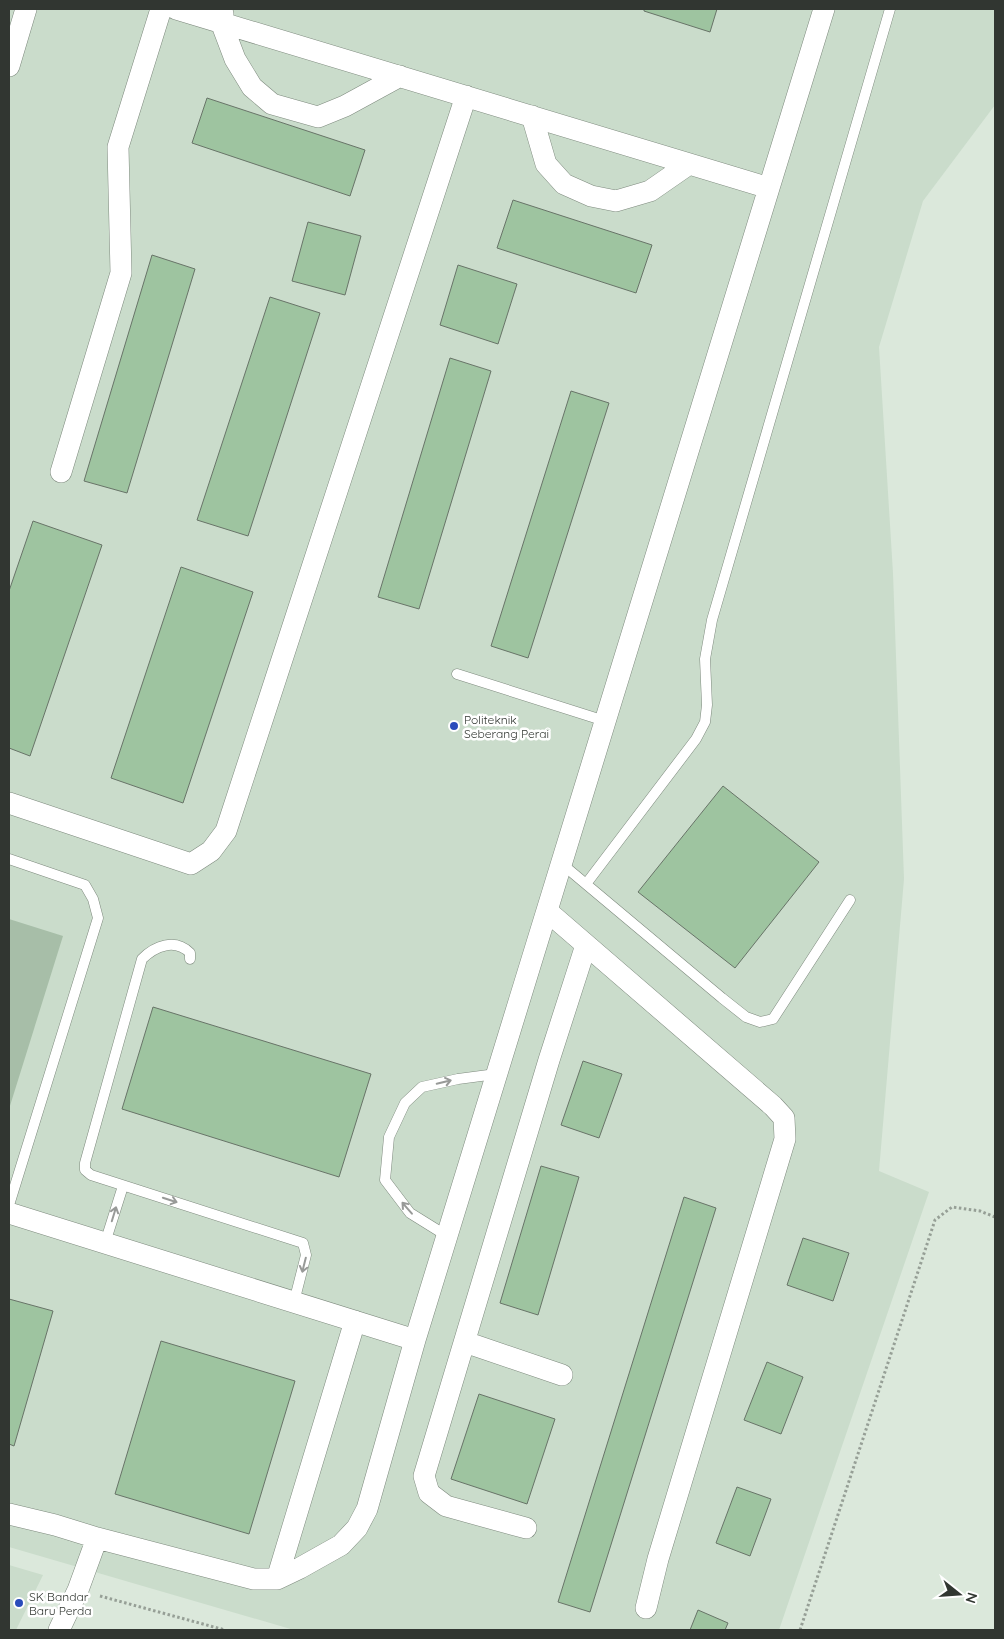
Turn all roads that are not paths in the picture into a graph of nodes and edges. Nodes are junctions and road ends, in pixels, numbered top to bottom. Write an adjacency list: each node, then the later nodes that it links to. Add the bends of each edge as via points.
1 (26, 9): 7 (street)
2 (161, 9): 13 (street, via 118,147 121,273)
3 (176, 9): 6 (street)
4 (824, 9): 12 (street)
5 (890, 9): 19 (lane, via 712,620 705,659 705,722 696,739)
6 (223, 15): 8 (street); 8 (street, via 234,58 252,88 272,104 318,117)
7 (9, 66)
8 (400, 76): 9 (street)
9 (466, 96): 10 (street); 16 (street, via 226,831 211,851 191,864)
10 (532, 116): 11 (street); 11 (street, via 546,164 564,184 591,196 616,201 650,191)
11 (689, 164): 12 (street)
12 (769, 188): 15 (street)
13 (60, 472)
14 (457, 674): 15 (lane)
15 (605, 721): 18 (street)
16 (9, 803)
17 (9, 859): 26 (lane, via 85,885 98,918)
18 (562, 864): 19 (lane); 21 (street)
19 (586, 884): 20 (lane, via 722,998 746,1017 760,1022 773,1019)
20 (850, 900)
21 (547, 911): 22 (street); 24 (street)
22 (586, 945): 33 (street); 39 (street, via 784,1118 785,1139)
23 (190, 959): 25 (lane, via 186,949 173,944 160,946 142,959 84,1163 85,1170 91,1175)
24 (496, 1074): 28 (street); 28 (lane, one-way to 24, via 410,1213 385,1180 389,1137 404,1103 422,1087)
25 (123, 1186): 29 (lane, one-way to 25); 30 (lane, one-way to 30, via 303,1243 306,1255)
26 (9, 1205)
27 (9, 1213): 29 (street)
28 (447, 1236): 32 (street)
29 (105, 1243): 30 (street)
30 (294, 1302): 31 (street)
31 (355, 1321): 32 (street); 38 (street)
32 (415, 1340): 38 (street, via 367,1509 357,1528 341,1545)
33 (464, 1342): 34 (street); 36 (street, via 424,1476 429,1493 446,1506)
34 (562, 1375)
35 (9, 1514): 37 (street)
36 (526, 1528)
37 (97, 1538): 38 (street, via 254,1579); 40 (street)
38 (277, 1579)
39 (646, 1608)
40 (60, 1630)

